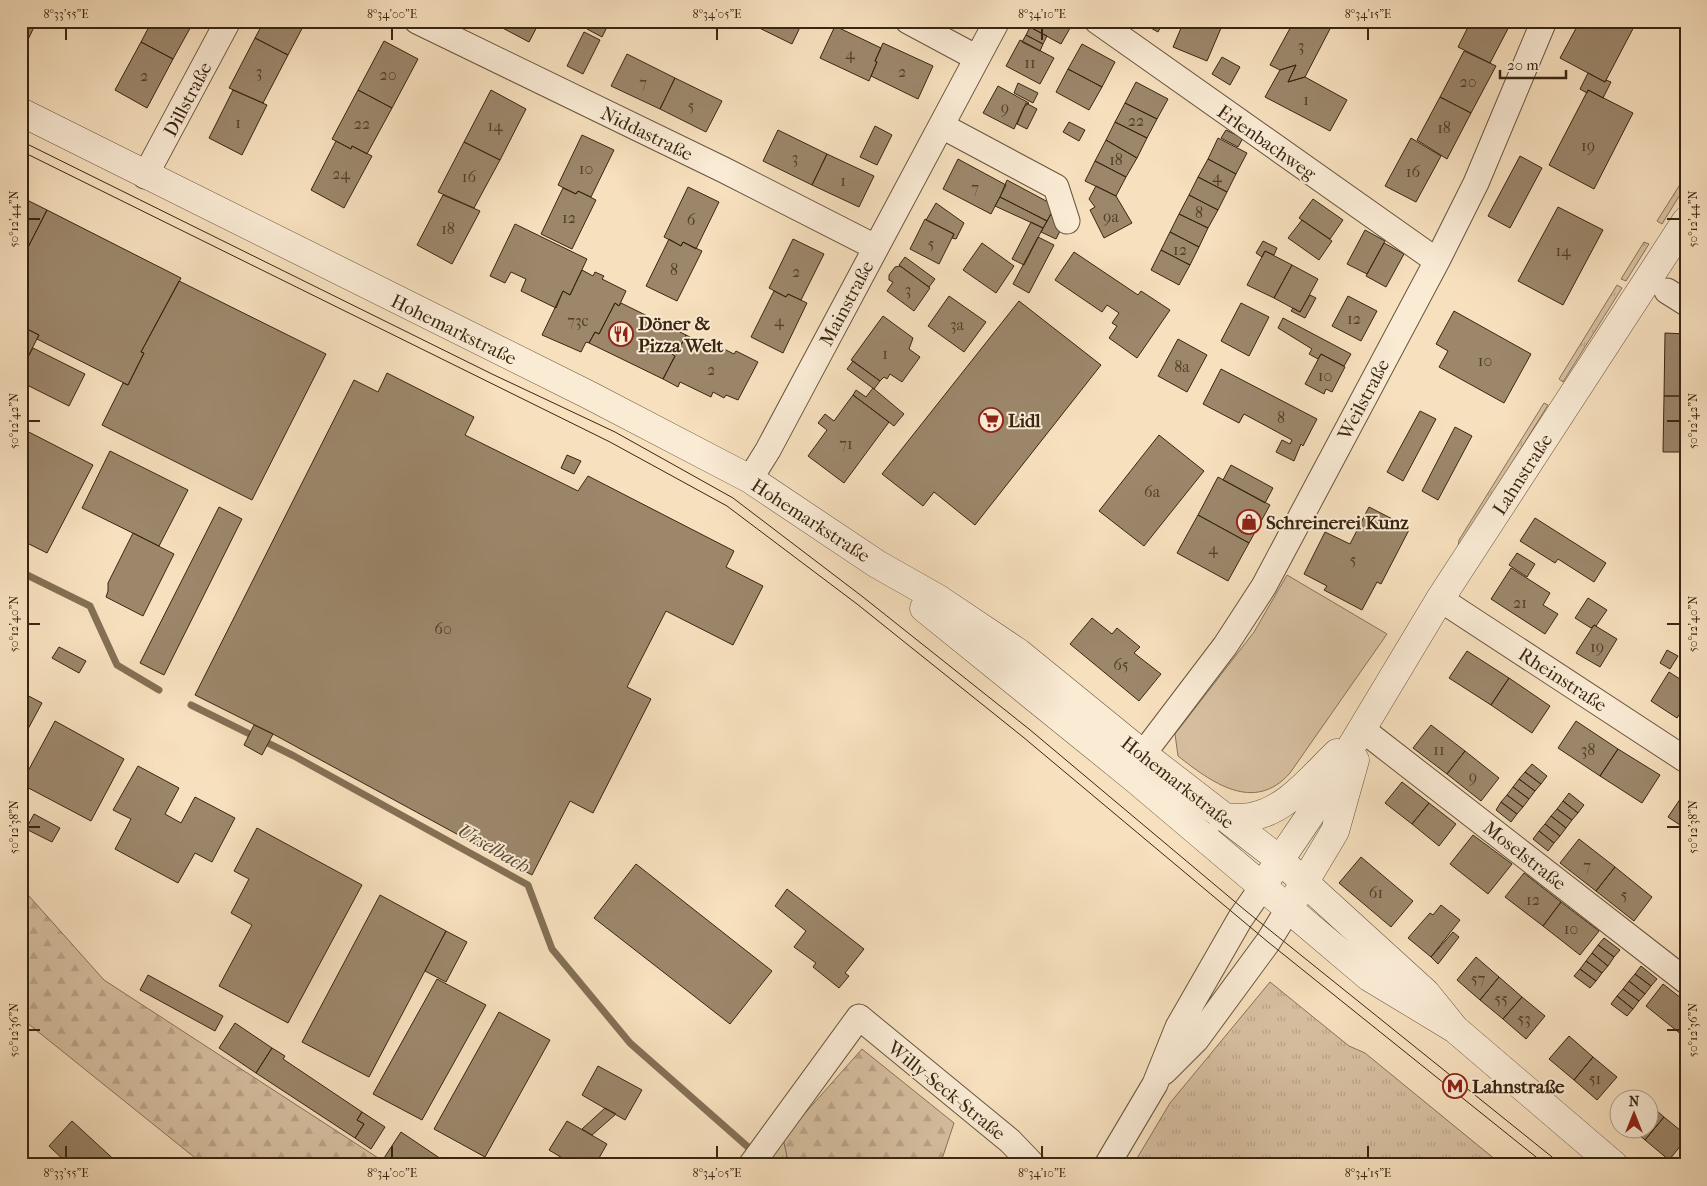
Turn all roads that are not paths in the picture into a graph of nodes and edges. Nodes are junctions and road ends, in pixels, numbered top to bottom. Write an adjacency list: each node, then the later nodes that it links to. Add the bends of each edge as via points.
1 (228, 21): 10 (street, Dillstraße)
2 (417, 21): 13 (street, Niddastraße)
3 (908, 21): 7 (street)
4 (997, 21): 7 (street, Mainstraße)
5 (1097, 21): 14 (street, Erlenbachweg)
6 (1544, 21): 14 (street, Weilstraße, via 1476,183)
7 (977, 58): 9 (street, Mainstraße)
8 (21, 112): 10 (street, Hohemarkstraße)
9 (942, 126): 11 (street, via 1056,187); 13 (street, Mainstraße)
10 (146, 176): 15 (street, Hohemarkstraße, via 589,395)
11 (1067, 221)
12 (1686, 221): 17 (street, Lahnstraße)
13 (875, 247): 15 (street, Mainstraße)
14 (1437, 261): 19 (street, Weilstraße, via 1264,586 1225,646)
15 (750, 479): 16 (street, Hohemarkstraße)
16 (877, 564): 19 (street, Hohemarkstraße, via 937,598 1019,653); 24 (street, Hohemarkstraße, via 927,611)
17 (1440, 599): 18 (street, Lahnstraße); 20 (street, Rheinstraße)
18 (1363, 730): 21 (street, Lahnstraße, via 1285,804 1248,818); 22 (street, Lahnstraße); 23 (street, Lahnstraße, via 1336,831); 26 (street, Moselstraße)
19 (1143, 754): 21 (street, Hohemarkstraße)
20 (1686, 760)
21 (1222, 817): 22 (street, Hohemarkstraße)
22 (1280, 860): 23 (street, Hohemarkstraße); 24 (street, Lahnstraße)
23 (1304, 882): 25 (street, Lahnstraße); 27 (street, Hohemarkstraße, via 1426,993)
24 (1263, 886): 25 (street, Hohemarkstraße); 28 (street, via 1240,919 1178,1027)
25 (1289, 908): 27 (street, Hohemarkstraße, via 1370,977); 28 (street, via 1196,1040)
26 (1686, 981)
27 (1454, 1029): 32 (street, Hohemarkstraße)
28 (1155, 1084): 31 (street)
29 (752, 1164): 30 (street, Willy-Seck-Straße, via 859,1018 1010,1141)
30 (1033, 1165)
31 (1107, 1165)
32 (1614, 1165)

